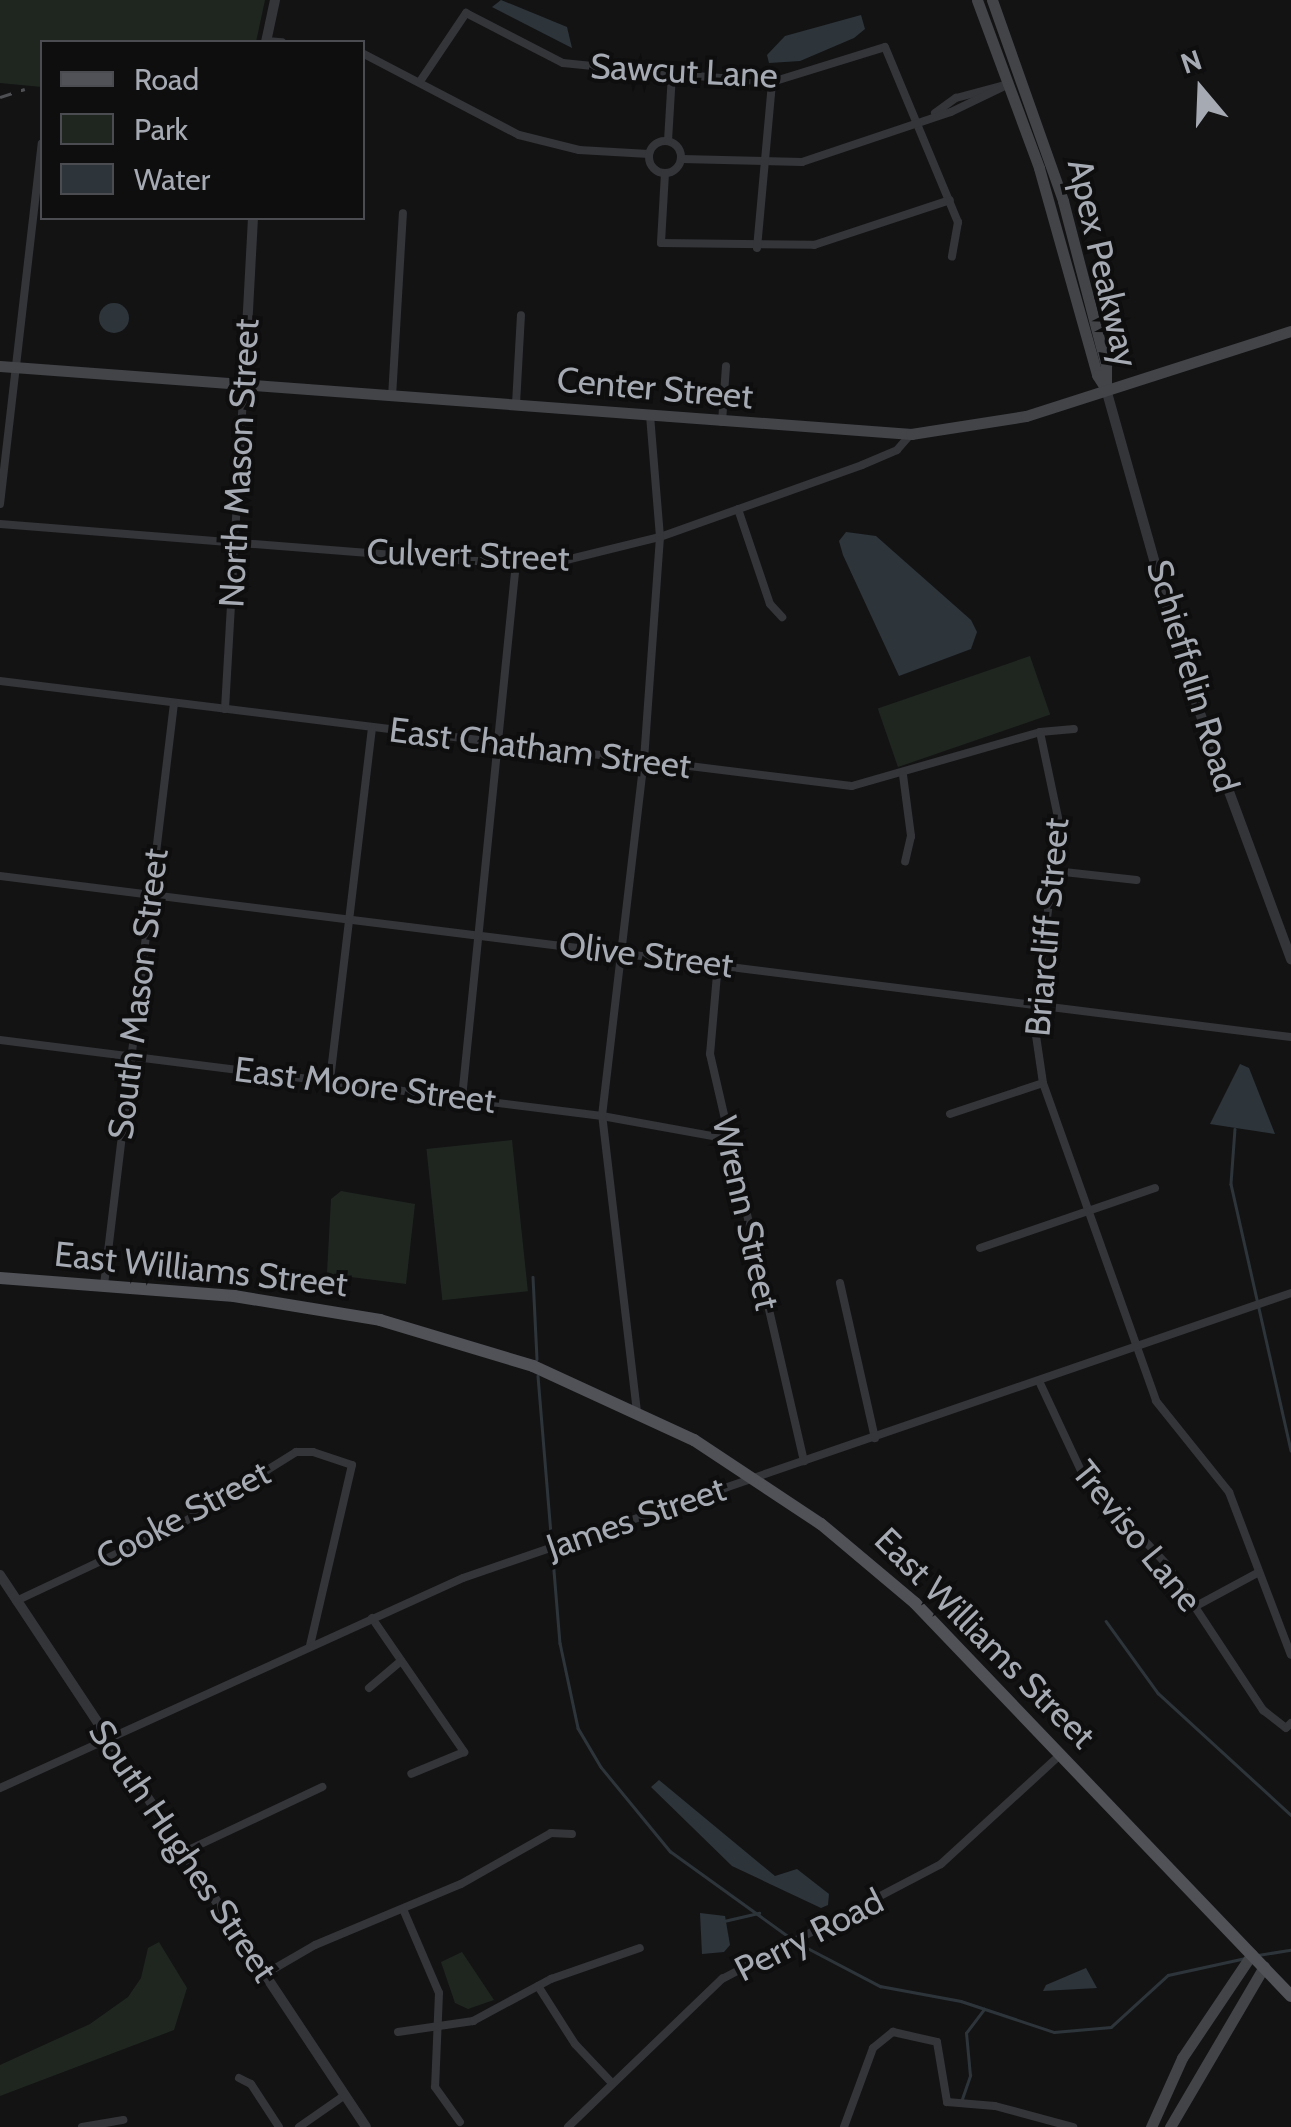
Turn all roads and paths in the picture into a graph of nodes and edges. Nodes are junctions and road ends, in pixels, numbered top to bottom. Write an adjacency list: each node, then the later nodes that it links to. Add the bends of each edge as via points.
1 (275, 0): 4 (street)
2 (977, 0): 10 (main road, Apex Peakway)
3 (992, 0): 7 (main road, Apex Peakway)
4 (266, 40)
5 (365, 54): 8 (street)
6 (672, 74): 8 (street, Sawcut Lane, via 563,63 472,13 457,19); 9 (street, Sawcut Lane); 12 (street)
7 (1023, 79): 10 (street); 29 (main road, Apex Peakway, via 1074,239)
8 (421, 80): 13 (street, via 540,142)
9 (772, 82): 11 (street, Sawcut Lane, via 885,46); 16 (street)
10 (1009, 84): 11 (street, via 1001,93); 29 (main road, Apex Peakway)
11 (918, 120): 16 (street, via 819,157); 18 (street, Sawcut Lane)
12 (668, 140): 13 (street); 14 (street)
13 (649, 154): 17 (street, via 652,168)
14 (682, 158): 16 (street); 17 (street)
15 (40, 161): 27 (street)
16 (765, 163): 21 (street)
17 (665, 174): 21 (street, via 660,243)
18 (950, 200): 21 (street, via 835,240); 22 (street, Sawcut Lane, via 960,235)
19 (403, 213): 30 (street)
20 (253, 220): 28 (street, North Mason Street)
21 (758, 248)
22 (952, 256)
23 (522, 315): 31 (street)
24 (1291, 331): 29 (main road, Center Street)
25 (0, 366): 27 (main road, Center Street)
26 (726, 366): 33 (street)
27 (17, 367): 28 (main road, Center Street); 35 (street)
28 (244, 384): 30 (main road, Center Street); 39 (street, North Mason Street)
29 (1106, 389): 34 (main road, Center Street, via 977,427); 58 (street, Schieffelin Road, via 1187,678)
30 (392, 397): 31 (main road, Center Street)
31 (516, 404): 32 (main road, Center Street)
32 (650, 416): 33 (main road, Center Street); 38 (street)
33 (722, 422): 34 (main road, Center Street)
34 (911, 434): 36 (street, Culvert Street, via 881,458)
35 (0, 504)
36 (738, 510): 38 (street, Culvert Street); 41 (street, via 770,604)
37 (0, 524): 39 (street, Culvert Street)
38 (660, 537): 40 (street, Culvert Street, via 591,558); 49 (street)
39 (235, 542): 40 (street, Culvert Street); 44 (street, North Mason Street)
40 (516, 563): 48 (street)
41 (782, 617)
42 (0, 681): 43 (street, East Chatham Street)
43 (174, 702): 44 (street, East Chatham Street); 55 (street, South Mason Street)
44 (225, 709): 45 (street, East Chatham Street)
45 (372, 728): 48 (street, East Chatham Street); 56 (street)
46 (1074, 729): 47 (street, East Chatham Street)
47 (1040, 732): 50 (street, East Chatham Street); 52 (street, Briarcliff Street, via 1059,811)
48 (502, 744): 49 (street, East Chatham Street); 57 (street)
49 (644, 760): 50 (street, East Chatham Street, via 852,786); 59 (street)
50 (903, 775): 51 (street, via 911,836)
51 (906, 861)
52 (1055, 871): 54 (street); 61 (street, Briarcliff Street)
53 (0, 876): 55 (street, Olive Street)
54 (1137, 880)
55 (150, 894): 56 (street, Olive Street); 64 (street, South Mason Street)
56 (348, 920): 57 (street, Olive Street); 65 (street)
57 (482, 935): 59 (street, Olive Street); 67 (street)
58 (1290, 951)
59 (621, 952): 60 (street, Olive Street); 69 (street)
60 (718, 963): 61 (street, Olive Street); 70 (street, Wrenn Street, via 708,1036)
61 (1036, 1005): 62 (street, Olive Street); 66 (street, Briarcliff Street)
62 (1291, 1037)
63 (0, 1040): 64 (street, East Moore Street)
64 (131, 1055): 65 (street, East Moore Street); 76 (street, South Mason Street)
65 (330, 1080): 67 (street, East Moore Street)
66 (1043, 1083): 68 (street); 72 (street, Briarcliff Street)
67 (462, 1098): 69 (street, East Moore Street)
68 (950, 1114)
69 (602, 1116): 70 (street, East Moore Street); 80 (street)
70 (728, 1139): 82 (street, Wrenn Street)
71 (1155, 1188): 72 (street)
72 (1088, 1211): 73 (street); 78 (street, Briarcliff Street)
73 (980, 1248)
74 (0, 1278): 76 (main road, East Williams Street)
75 (840, 1283): 81 (street)
76 (104, 1285): 80 (main road, East Williams Street, via 278,1301 380,1320 513,1359)
77 (1291, 1294): 78 (street, James Street)
78 (1135, 1347): 79 (street, James Street); 84 (street, Briarcliff Street, via 1163,1415 1229,1492)
79 (1039, 1382): 81 (street, James Street); 87 (street, Treviso Lane, via 1082,1472)
80 (638, 1412): 83 (main road, East Williams Street)
81 (875, 1438): 82 (street, James Street)
82 (804, 1462): 83 (street, James Street)
83 (753, 1477): 88 (street, James Street, via 463,1578); 95 (main road, East Williams Street, via 915,1603)
84 (1258, 1572): 87 (street); 90 (street, Briarcliff Street)
85 (0, 1575): 86 (street, South Hughes Street)
86 (16, 1600): 89 (street, Cooke Street, via 184,1522 296,1452 352,1464); 94 (street, South Hughes Street)
87 (1198, 1606): 93 (street, Treviso Lane, via 1255,1700)
88 (372, 1618): 89 (street, James Street); 91 (street)
89 (310, 1646): 94 (street, James Street)
90 (1291, 1655)
91 (401, 1661): 92 (street); 96 (street, via 464,1752)
92 (369, 1688)
93 (1288, 1725)
94 (107, 1738): 98 (street, James Street); 100 (street, South Hughes Street)
95 (1060, 1754): 103 (main road, East Williams Street); 111 (street, Perry Road, via 941,1864 710,1988)
96 (412, 1774)
97 (322, 1787): 100 (street)
98 (0, 1788)
99 (572, 1834): 101 (street, via 551,1833)
100 (184, 1852): 105 (street, South Hughes Street)
101 (403, 1909): 105 (street, via 315,1945); 108 (street, via 435,1979)
102 (640, 1948): 106 (street)
103 (1252, 1954): 104 (main road, East Williams Street); 122 (main road, via 1182,2058)
104 (1264, 1967): 107 (main road, East Williams Street); 123 (main road)
105 (266, 1974): 112 (street, South Hughes Street)
106 (538, 1986): 108 (street, via 473,2021); 111 (street)
107 (1291, 1996)
108 (441, 2024): 109 (street); 114 (street, via 435,2087)
109 (398, 2032)
110 (239, 2078): 116 (street, via 251,2084)
111 (612, 2083): 119 (street, Perry Road)
112 (344, 2096): 117 (street); 118 (street, South Hughes Street)
113 (123, 2120): 115 (street)
114 (460, 2122)
115 (82, 2127)
116 (279, 2127)
117 (299, 2127)
118 (366, 2127)
119 (568, 2127)
120 (844, 2127): 121 (street, via 873,2048 892,2032 937,2042 947,2102 995,2106)
121 (1072, 2127)
122 (1151, 2127)
123 (1170, 2127)

